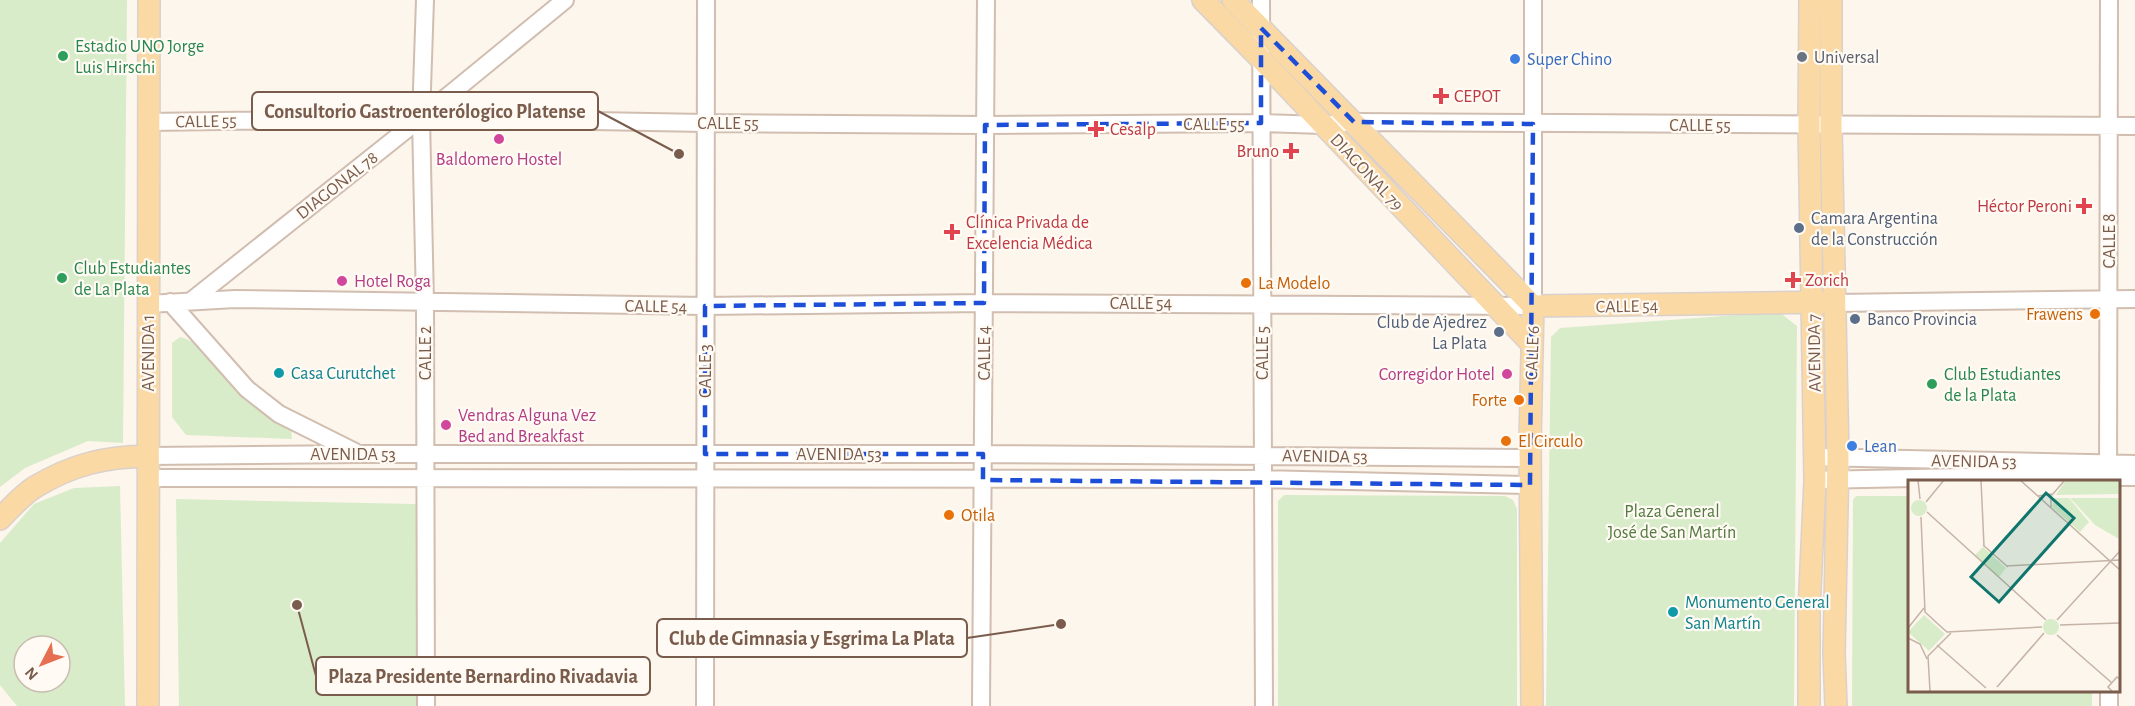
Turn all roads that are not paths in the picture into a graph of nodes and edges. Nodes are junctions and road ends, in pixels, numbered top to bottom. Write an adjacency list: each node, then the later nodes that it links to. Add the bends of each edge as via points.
1 (149, 0): 16 (main road, AVENIDA 1)
2 (425, 0): 15 (street, CALLE 2)
3 (565, 0): 15 (street, DIAGONAL 78)
4 (706, 0): 17 (street, CALLE 3)
5 (986, 0): 21 (street, CALLE 4)
6 (1203, 0): 14 (main road, DIAGONAL 79)
7 (1233, 0): 13 (main road, DIAGONAL 79)
8 (1261, 0): 13 (street, CALLE 5)
9 (1533, 0): 20 (street, CALLE 6)
10 (1810, 0): 23 (main road, AVENIDA 7)
11 (1831, 0): 24 (main road, AVENIDA 7)
12 (2109, 0): 25 (street, CALLE 8)
13 (1261, 28): 14 (street, CALLE 5); 19 (main road, DIAGONAL 79)
14 (1261, 59): 18 (street, CALLE 5); 22 (main road, DIAGONAL 79)
15 (421, 118): 16 (street, CALLE 55); 17 (street, CALLE 55); 29 (street, DIAGONAL 78); 32 (street, CALLE 2)
16 (148, 122): 36 (main road, AVENIDA 1)
17 (706, 123): 21 (street, CALLE 55); 38 (street, CALLE 3)
18 (1262, 123): 21 (street, CALLE 55); 22 (street, CALLE 55); 34 (street, CALLE 5)
19 (1354, 123): 20 (street, CALLE 55); 22 (street, CALLE 55); 39 (main road, DIAGONAL 79)
20 (1533, 124): 23 (street, CALLE 55); 39 (street, CALLE 6)
21 (985, 125): 33 (street, CALLE 4)
22 (1322, 125): 37 (main road, DIAGONAL 79)
23 (1809, 125): 24 (street, CALLE 55); 31 (main road, AVENIDA 7)
24 (1831, 125): 25 (street, CALLE 55); 35 (main road, AVENIDA 7)
25 (2109, 126): 26 (street, CALLE 55); 28 (street, CALLE 8)
26 (2135, 126)
27 (2135, 299): 28 (street, CALLE 54)
28 (2109, 300): 35 (street, CALLE 54); 51 (street, CALLE 8)
29 (191, 301): 30 (street, CALLE 54); 32 (street, CALLE 54)
30 (170, 302): 36 (street, CALLE 54); 41 (street, via 247,389 279,414)
31 (1813, 302): 35 (main road, CALLE 54); 39 (main road, CALLE 54); 47 (main road, AVENIDA 7)
32 (425, 303): 38 (street, CALLE 54); 42 (street, CALLE 2)
33 (984, 303): 34 (street, CALLE 54); 38 (street, CALLE 54); 44 (street, CALLE 4)
34 (1262, 303): 37 (street, CALLE 54); 45 (street, CALLE 5)
35 (1835, 303): 48 (main road, AVENIDA 7)
36 (148, 304): 46 (main road, AVENIDA 1)
37 (1493, 305): 39 (street, CALLE 54); 40 (main road, DIAGONAL 79)
38 (705, 306): 43 (street, CALLE 3)
39 (1533, 306): 40 (main road, CALLE 6)
40 (1531, 343): 49 (main road, CALLE 6)
41 (358, 454): 42 (street, AVENIDA 53); 46 (street, AVENIDA 53)
42 (426, 454): 43 (street, AVENIDA 53); 52 (street, CALLE 2)
43 (705, 454): 44 (street, AVENIDA 53); 56 (street, CALLE 3)
44 (983, 454): 45 (street, AVENIDA 53); 57 (street, CALLE 4)
45 (1262, 455): 49 (street, AVENIDA 53); 55 (street, CALLE 5)
46 (148, 456): 54 (main road, AVENIDA 1); 61 (main road, via 85,463 34,487)
47 (1814, 457): 48 (street, AVENIDA 53); 58 (main road, AVENIDA 7)
48 (1838, 457): 51 (street, AVENIDA 53); 59 (main road, AVENIDA 7)
49 (1530, 458): 60 (main road, CALLE 6)
50 (2135, 464): 51 (street, AVENIDA 53)
51 (2108, 474): 53 (street, AVENIDA 53); 59 (street, AVENIDA 53)
52 (426, 477): 54 (street, AVENIDA 53); 56 (street, AVENIDA 53); 63 (street, CALLE 2)
53 (2135, 477)
54 (148, 478): 62 (main road, AVENIDA 1)
55 (1262, 479): 57 (street, AVENIDA 53); 60 (street, AVENIDA 53); 66 (street, CALLE 5)
56 (705, 480): 57 (street, AVENIDA 53); 64 (street, CALLE 3)
57 (983, 480): 65 (street, CALLE 4)
58 (1815, 480): 59 (street, AVENIDA 53); 68 (main road, AVENIDA 7)
59 (1837, 480): 69 (main road, AVENIDA 7)
60 (1530, 484): 67 (main road, CALLE 6)
61 (0, 519)
62 (148, 706)
63 (426, 706)
64 (705, 706)
65 (981, 706)
66 (1264, 706)
67 (1532, 706)
68 (1809, 706)
69 (1836, 706)

